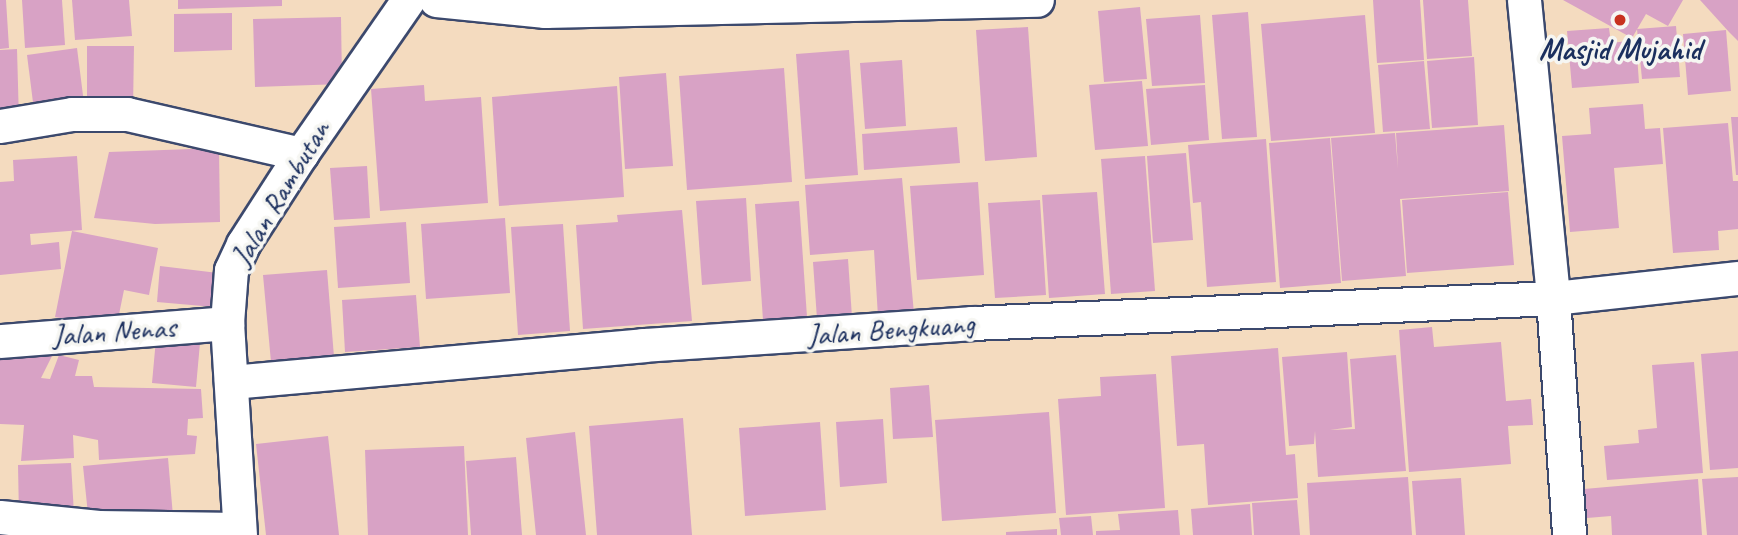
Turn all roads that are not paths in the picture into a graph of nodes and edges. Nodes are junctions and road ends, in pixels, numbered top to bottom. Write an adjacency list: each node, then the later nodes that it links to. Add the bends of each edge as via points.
1 (408, 0): 6 (street, Jalan Rambutan)
2 (436, 0): 3 (street, via 545,11)
3 (1037, 0)
4 (1524, 0): 8 (street)
5 (0, 126): 6 (street, via 72,114 128,114)
6 (300, 154): 9 (street, Jalan Rambutan, via 235,257 228,283)
7 (1738, 278): 8 (street, Jalan Bengkuang)
8 (1553, 298): 11 (street, Jalan Bengkuang, via 972,323 643,345); 14 (street)
9 (227, 323): 10 (street, Jalan Nenas); 11 (street, Jalan Rambutan)
10 (0, 341)
11 (231, 382): 13 (street, Jalan Rambutan)
12 (0, 517): 13 (street, via 98,527)
13 (239, 532)
14 (1569, 535)

